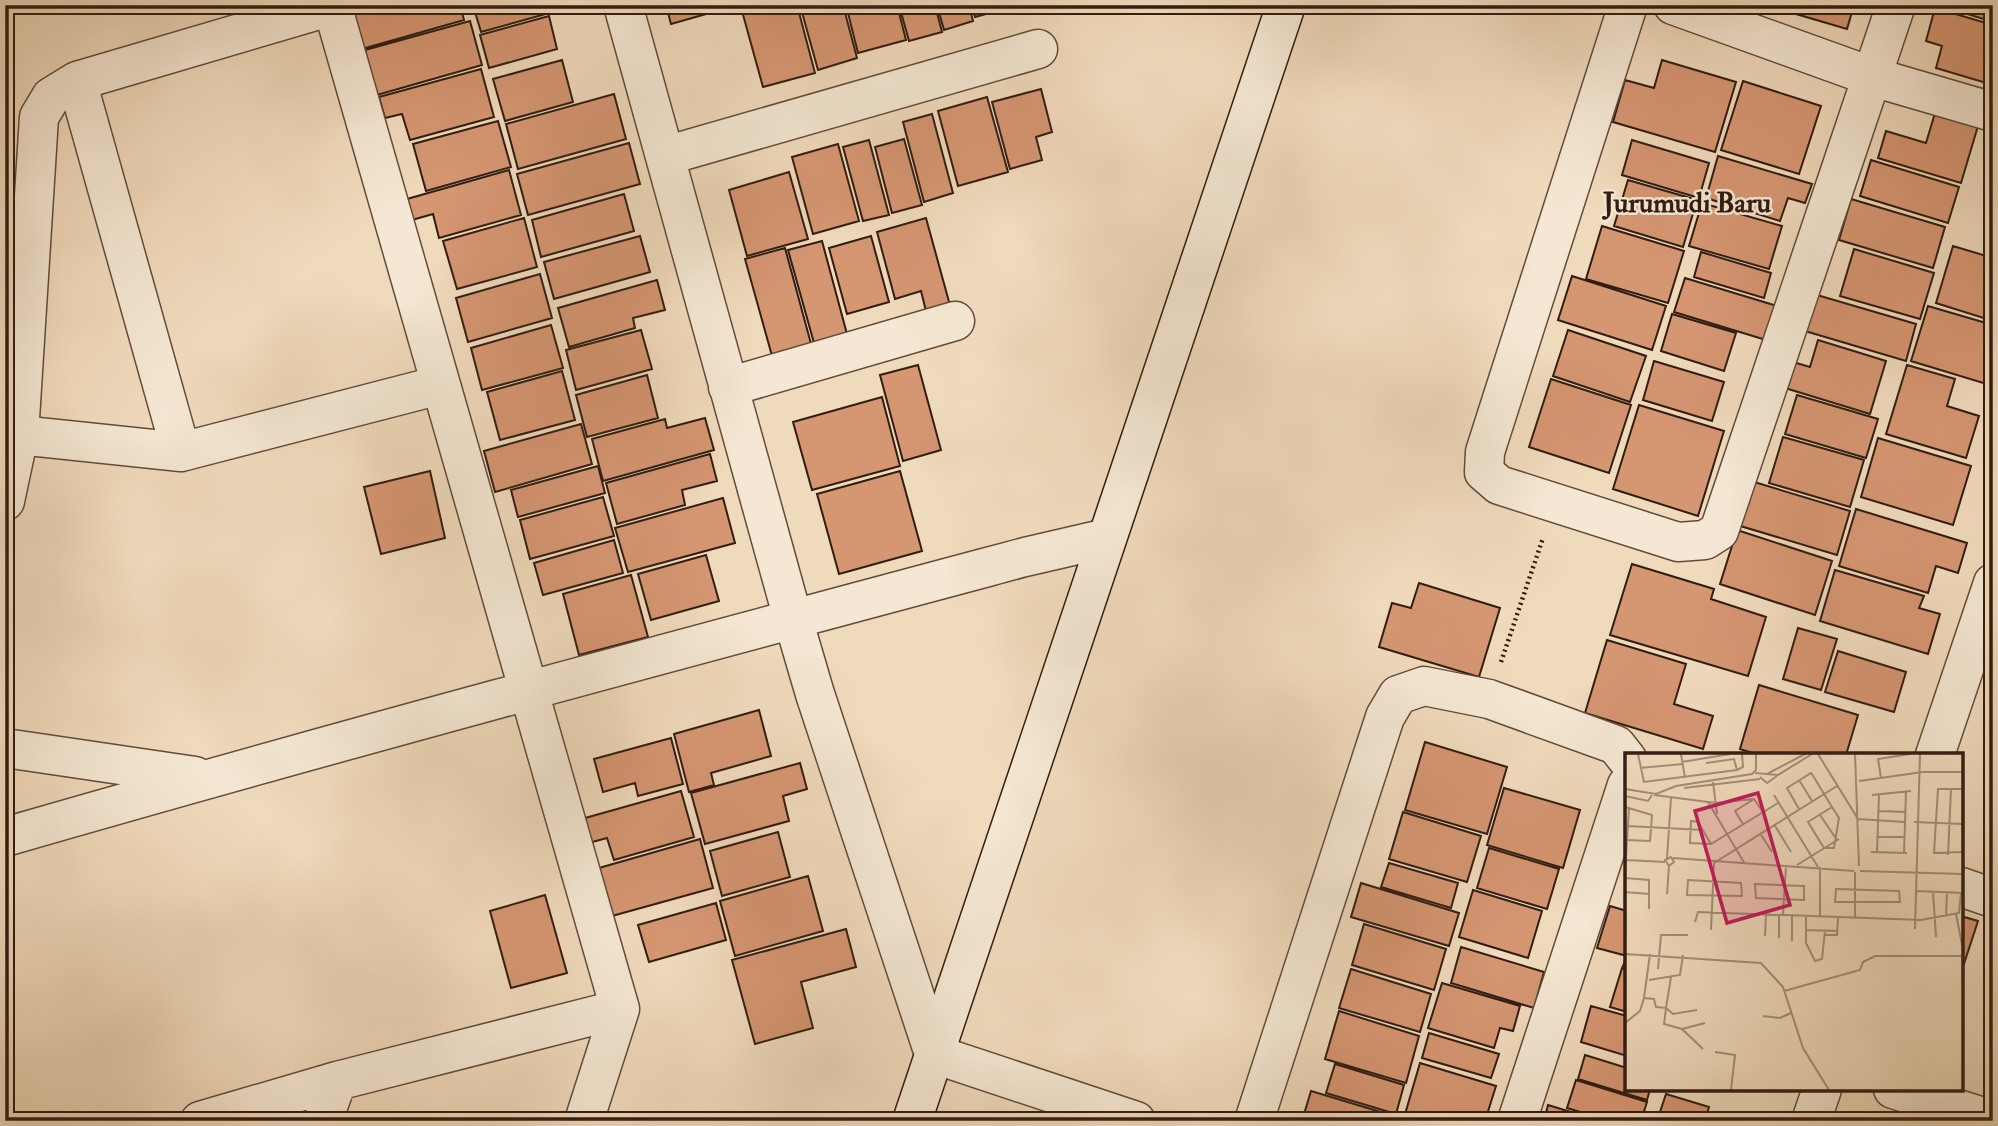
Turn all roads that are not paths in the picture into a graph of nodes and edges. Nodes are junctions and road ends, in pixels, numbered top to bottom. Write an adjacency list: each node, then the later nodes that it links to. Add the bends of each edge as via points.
1 (623, 5): 11 (street)
2 (1286, 5): 18 (street)
3 (1628, 5): 8 (street, via 1485,452 1485,472 1499,485 1678,542 1705,540 1719,531)
4 (1673, 5): 8 (street)
5 (1896, 5): 8 (street)
6 (332, 6): 9 (street); 13 (street)
7 (1038, 49): 11 (street)
8 (1873, 76): 10 (street)
9 (77, 81): 15 (street, via 51,97 39,117); 16 (street)
10 (1993, 112)
11 (665, 156): 14 (street)
12 (955, 321): 14 (street)
13 (440, 385): 16 (street); 22 (street)
14 (728, 387): 20 (street)
15 (19, 435): 16 (street); 17 (street)
16 (181, 452)
17 (5, 501)
18 (1107, 538): 20 (street); 32 (street)
19 (1993, 583): 21 (street)
20 (793, 619): 22 (street); 32 (street)
21 (1983, 647): 24 (street)
22 (528, 690): 26 (street); 31 (street)
23 (5, 748): 26 (street)
24 (1936, 753)
25 (1625, 756): 42 (street, via 1616,745 1489,699 1424,686 1398,695 1385,717)
26 (208, 778): 28 (street)
27 (1625, 791): 43 (street)
28 (5, 837)
29 (1963, 888): 30 (street)
30 (1993, 898)
31 (620, 1009): 33 (street); 39 (street)
32 (934, 1054): 40 (street); 41 (street)
33 (337, 1081): 37 (street); 38 (street)
34 (1821, 1091): 44 (street)
35 (1899, 1091): 36 (street)
36 (1993, 1120)
37 (200, 1121)
38 (323, 1121)
39 (584, 1121)
40 (912, 1121)
41 (1136, 1121)
42 (1254, 1121)
43 (1517, 1121)
44 (1811, 1121)

